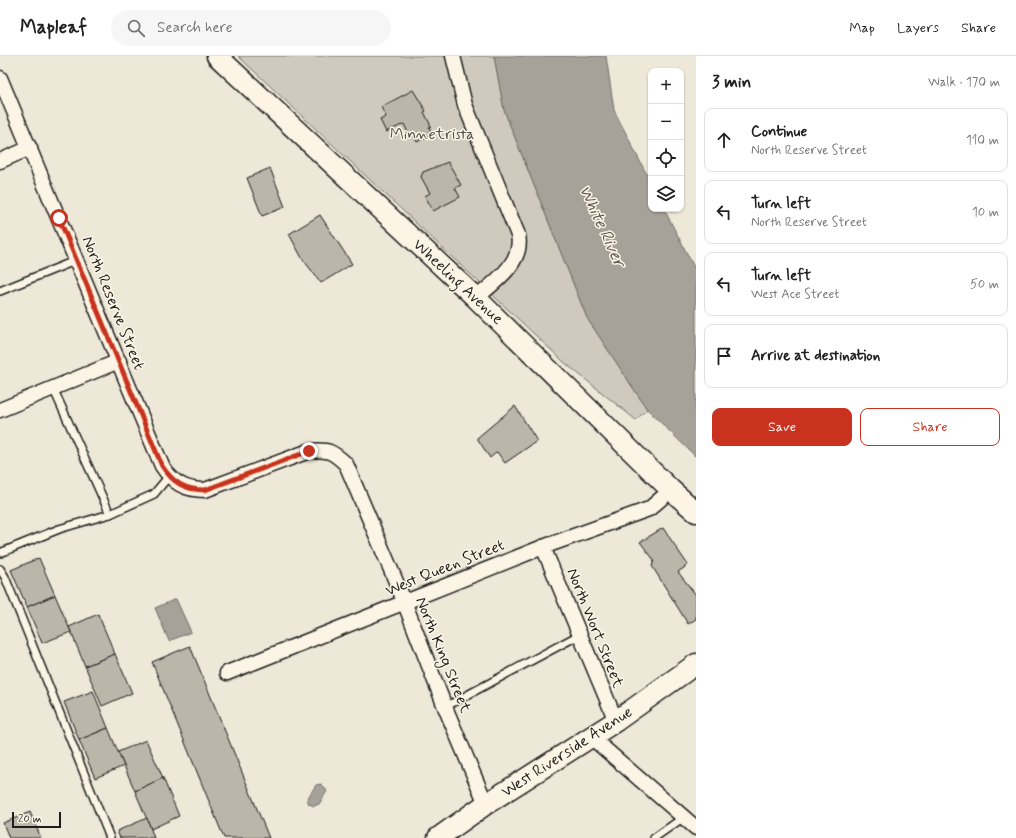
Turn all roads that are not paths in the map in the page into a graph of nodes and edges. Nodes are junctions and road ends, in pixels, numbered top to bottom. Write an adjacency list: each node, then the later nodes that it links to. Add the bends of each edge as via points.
1 (217, 56): 8 (main road, Wheeling Avenue)
2 (454, 56): 8 (street, via 466,105 520,245 516,258)
3 (0, 78): 4 (street, North Reserve Street)
4 (30, 148): 5 (street); 6 (street, North Reserve Street)
5 (0, 161)
6 (77, 260): 7 (lane); 9 (street, North Reserve Street)
7 (0, 291)
8 (476, 298): 14 (main road, Wheeling Avenue)
9 (119, 361): 10 (street); 12 (street, North Reserve Street, via 162,466)
10 (53, 388): 11 (street); 16 (lane)
11 (0, 410)
12 (169, 476): 13 (street, North Reserve Street, via 177,484); 16 (lane, via 154,494)
13 (187, 488): 20 (street, North King Street, via 213,488 309,451 327,450 337,455 350,472)
14 (671, 490): 15 (main road, Wheeling Avenue); 17 (street, West Queen Street, via 649,509)
15 (696, 512)
16 (110, 514): 18 (lane, via 59,529)
17 (543, 547): 20 (street, West Queen Street); 21 (street, North Wort Street)
18 (0, 553)
19 (0, 569): 30 (lane)
20 (404, 603): 23 (street, West Queen Street); 24 (street, North King Street)
21 (579, 635): 24 (lane); 25 (street, North Wort Street)
22 (696, 664): 25 (main road, West Riverside Avenue)
23 (227, 673)
24 (445, 707): 27 (street, North King Street)
25 (616, 721): 26 (main road, West Riverside Avenue)
26 (591, 737): 27 (main road, West Riverside Avenue); 28 (street)
27 (486, 804): 31 (main road, West Riverside Avenue)
28 (684, 817): 29 (street); 32 (lane)
29 (696, 828)
30 (110, 838)
31 (438, 838)
32 (654, 838)

